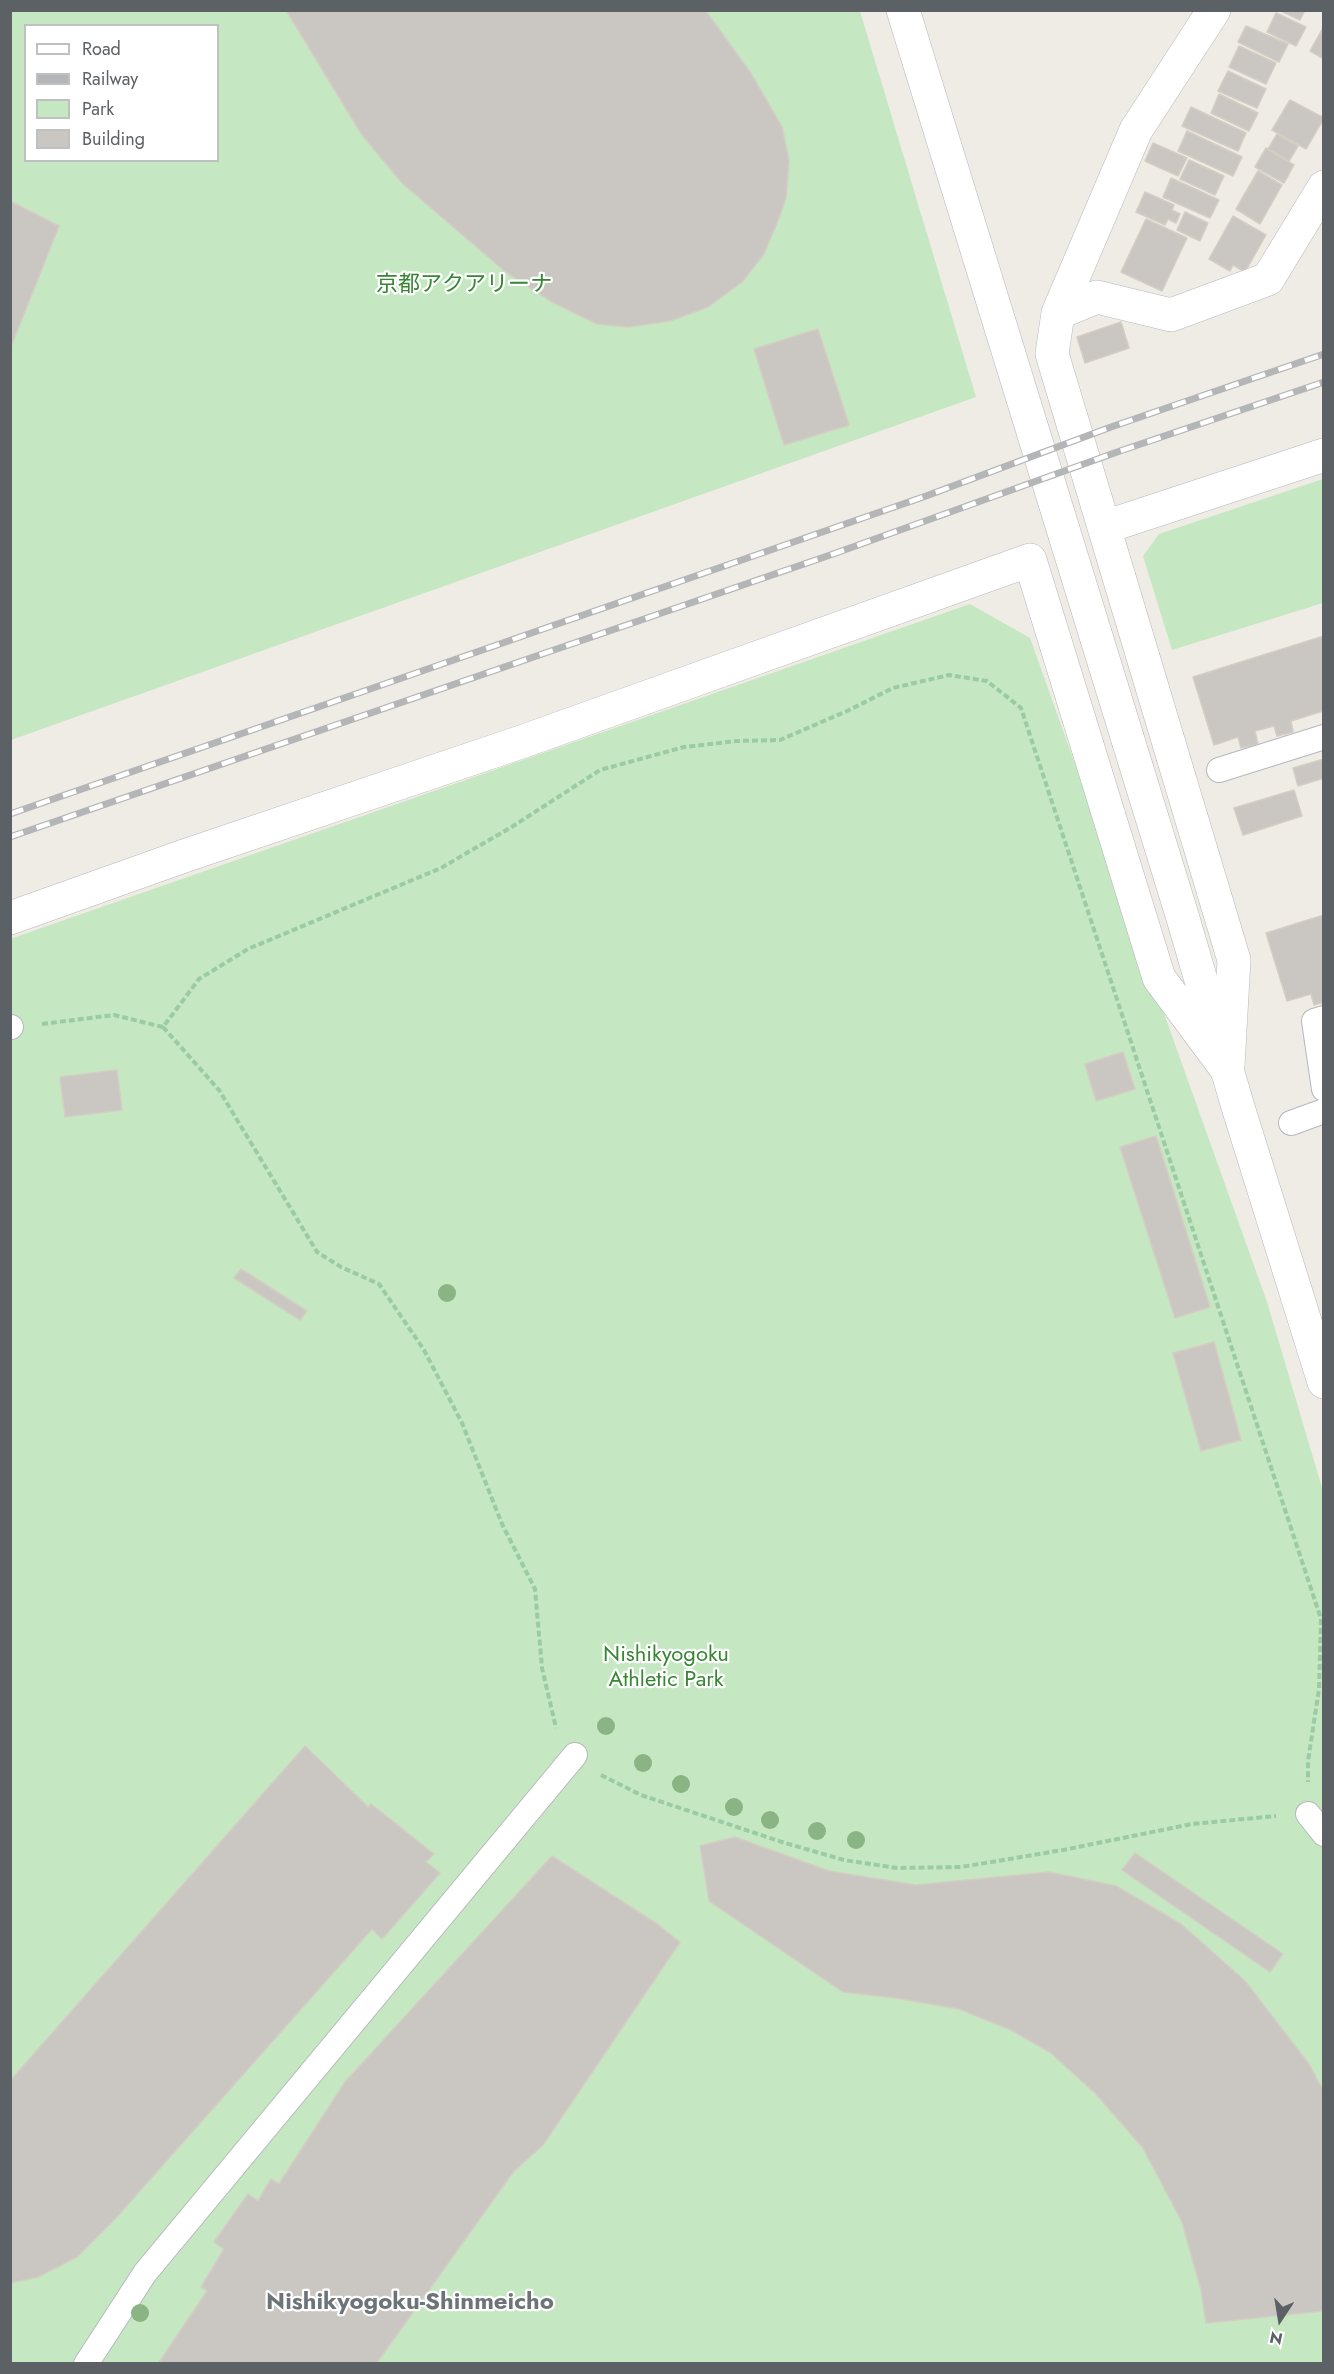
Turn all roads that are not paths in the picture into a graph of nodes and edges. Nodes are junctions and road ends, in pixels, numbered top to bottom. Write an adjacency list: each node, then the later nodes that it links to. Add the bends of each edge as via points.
1 (903, 10): 11 (street)
2 (1214, 10): 4 (street, via 1136,130)
3 (1323, 187): 4 (street, via 1268,279 1171,315 1097,297)
4 (1058, 313): 6 (street, via 1052,354)
5 (1323, 455): 6 (street)
6 (1105, 526): 11 (street, via 1234,960)
7 (1323, 737): 8 (lane)
8 (1219, 770)
9 (10, 918): 11 (street, via 524,741 1030,560 1159,978)
10 (1323, 1018): 12 (lane, via 1314,1021)
11 (1228, 1071): 15 (street)
12 (1323, 1089)
13 (1323, 1111): 14 (lane)
14 (1291, 1124)
15 (1323, 1382)
16 (575, 1755): 19 (lane, via 145,2272)
17 (1316, 1815): 18 (lane)
18 (1323, 1834)
19 (86, 2364)

